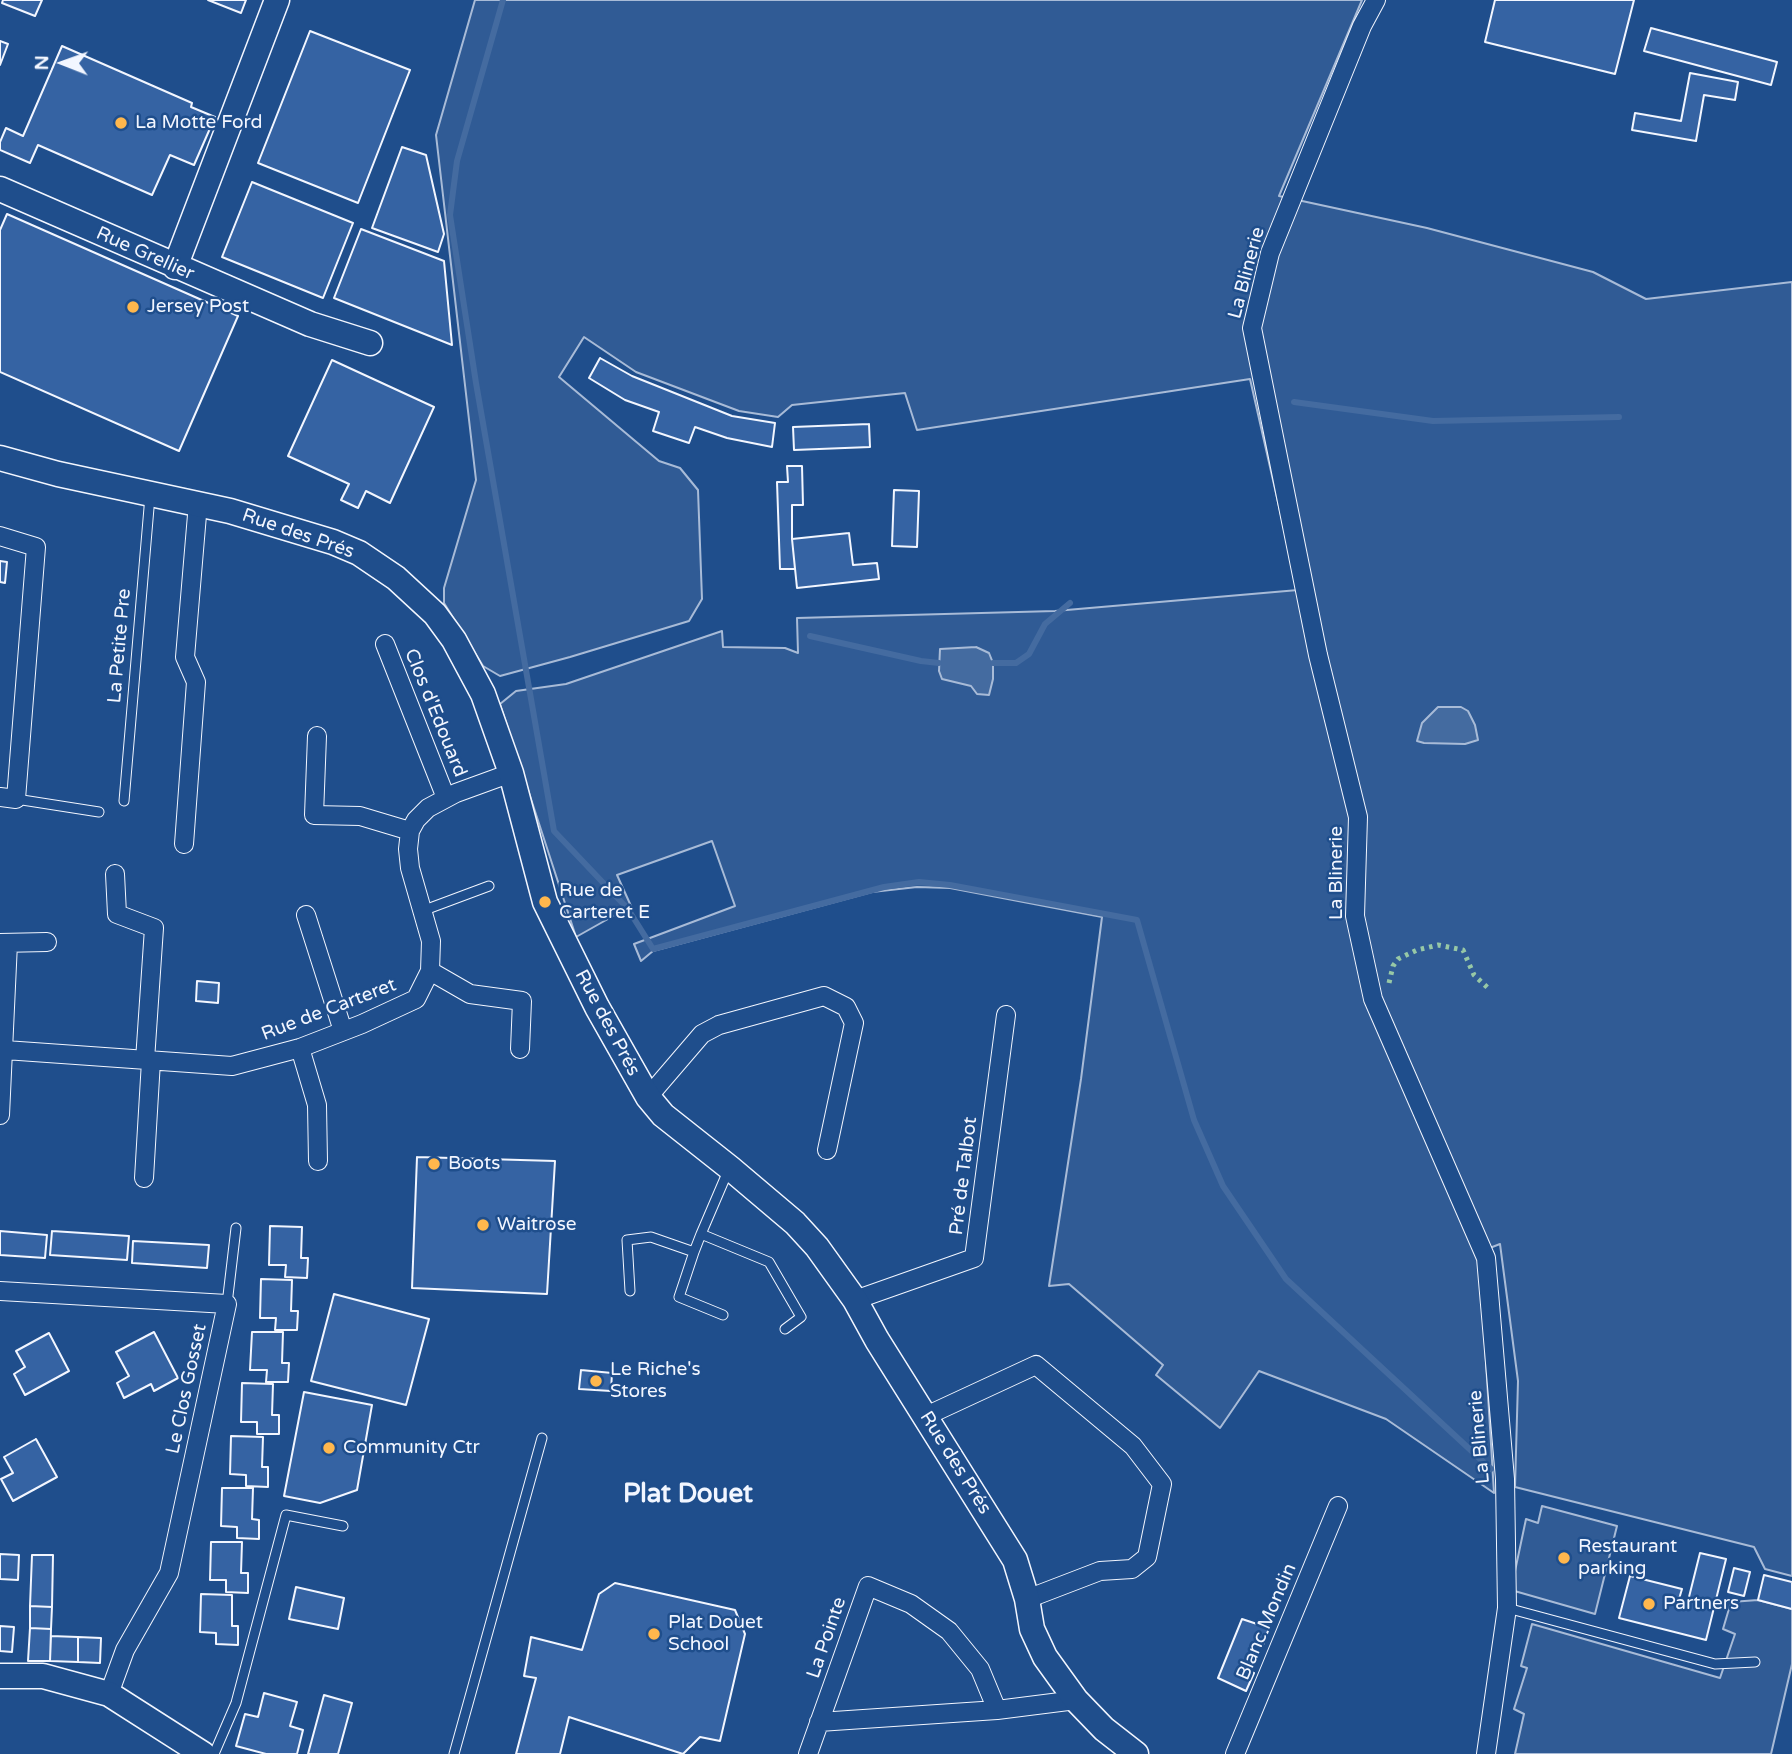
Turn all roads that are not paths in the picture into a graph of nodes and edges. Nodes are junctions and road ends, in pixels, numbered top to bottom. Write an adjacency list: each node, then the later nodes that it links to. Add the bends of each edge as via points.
1 (277, 0): 4 (main road)
2 (1376, 0): 52 (street, La Blinerie, via 1270,253 1252,328 1318,655 1358,817 1355,916 1373,999 1486,1258 1505,1479)
3 (0, 189): 4 (main road, Rue Grellier)
4 (175, 267): 5 (main road, Rue Grellier, via 310,324)
5 (370, 343)
6 (0, 458): 7 (main road, Rue des Prés)
7 (150, 493): 8 (main road, Rue des Prés); 15 (lane, La Petite Pre)
8 (198, 503): 12 (main road, Rue des Prés, via 333,542 359,553 416,595 454,640 472,673); 18 (street, via 184,657 196,682)
9 (0, 536): 13 (street, via 36,547)
10 (385, 644): 14 (street, Clos d'Edouard)
11 (317, 736): 17 (street, via 314,815 360,816)
12 (511, 773): 14 (street); 32 (main road, Rue des Prés, via 545,902)
13 (8, 798): 16 (lane)
14 (446, 798): 17 (street, via 428,808)
15 (124, 801)
16 (99, 812)
17 (410, 831): 21 (street, via 410,868)
18 (184, 844)
19 (116, 874): 31 (street, via 117,914 154,928)
20 (489, 886): 21 (lane)
21 (422, 911): 25 (street, via 431,941)
22 (306, 915): 27 (street)
23 (47, 942): 24 (street)
24 (4, 943): 30 (street)
25 (430, 971): 27 (street, Rue de Carteret, via 416,999); 29 (street, via 470,994 522,1001)
26 (1006, 1015): 43 (street, Pré de Talbot, via 974,1258)
27 (343, 1031): 28 (street, Rue de Carteret)
28 (300, 1048): 31 (street, Rue de Carteret, via 232,1066); 35 (street, via 317,1105)
29 (520, 1049)
30 (5, 1050): 31 (street, Rue de Carteret); 33 (street)
31 (148, 1060): 37 (street)
32 (648, 1097): 34 (street, via 702,1034 719,1024 824,996 846,1007 854,1023); 36 (main road, Rue des Prés, via 663,1115)
33 (0, 1115)
34 (827, 1150)
35 (318, 1161)
36 (730, 1168): 39 (lane); 43 (main road, Rue des Prés, via 795,1223)
37 (144, 1178)
38 (236, 1228): 44 (lane)
39 (701, 1234): 40 (lane); 46 (lane, via 769,1262 802,1317)
40 (694, 1252): 42 (lane, via 651,1237 627,1240); 45 (lane, via 679,1297)
41 (0, 1291): 44 (street, Le Clos Gosset)
42 (629, 1291)
43 (855, 1300): 47 (main road, Rue des Prés)
44 (227, 1304): 55 (street, Le Clos Gosset, via 169,1573 125,1650)
45 (723, 1315)
46 (785, 1329)
47 (926, 1416): 51 (main road, Rue des Prés, via 1015,1560); 51 (street, via 1036,1365 1133,1447 1162,1484 1147,1557 1132,1569 1100,1571)
48 (542, 1438): 61 (lane)
49 (1338, 1506): 64 (street, Blanc Mondin)
50 (343, 1526): 60 (lane, via 286,1515 236,1703)
51 (1027, 1600): 56 (main road, Rue des Prés, via 1032,1629 1045,1657)
52 (1507, 1608): 53 (lane, via 1715,1664); 65 (street, La Blinerie)
53 (1755, 1662)
54 (0, 1676): 55 (main road, via 43,1676)
55 (110, 1694): 59 (main road)
56 (1076, 1700): 57 (street); 63 (main road, Rue des Prés)
57 (997, 1710): 58 (street); 58 (street, La Pointe, via 980,1669 949,1630 911,1604 868,1586)
58 (820, 1722): 62 (street, La Pointe)
59 (203, 1754)
60 (214, 1754)
61 (454, 1754)
62 (808, 1754)
63 (1136, 1754)
64 (1235, 1754)
65 (1486, 1754)

